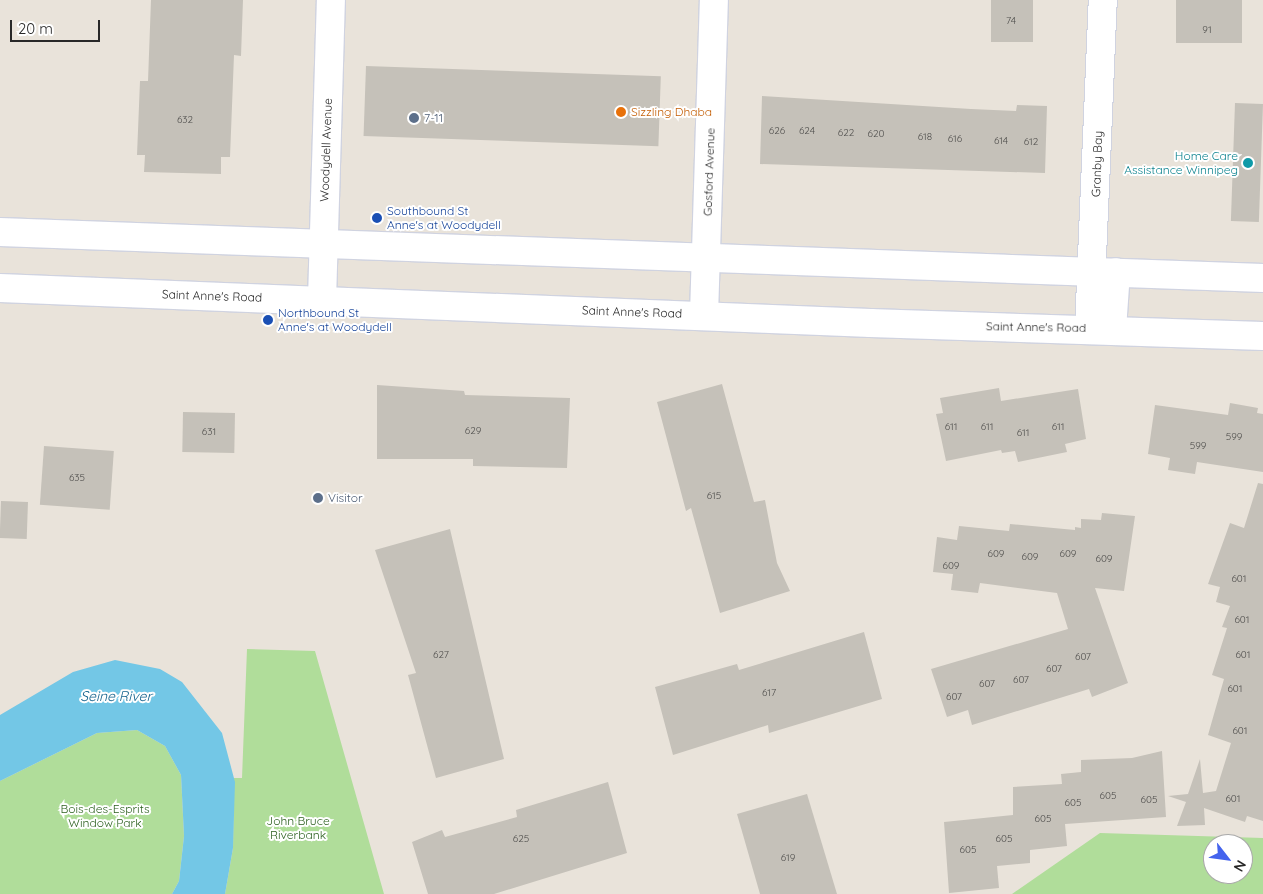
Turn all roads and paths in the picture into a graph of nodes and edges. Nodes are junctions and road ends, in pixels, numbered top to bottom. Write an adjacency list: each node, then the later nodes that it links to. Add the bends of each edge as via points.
1 (331, 0): 5 (main road, Woodydell Avenue)
2 (714, 0): 6 (main road, Gosford Avenue)
3 (1103, 0): 7 (main road, Granby Bay)
4 (0, 232): 5 (main road)
5 (323, 244): 6 (main road); 10 (main road, Woodydell Avenue)
6 (706, 258): 7 (main road); 11 (main road, Gosford Avenue)
7 (1104, 272): 8 (main road); 12 (main road, Granby Bay)
8 (1263, 278)
9 (0, 288): 10 (main road, Saint Anne's Road)
10 (322, 300): 11 (main road, Saint Anne's Road)
11 (704, 315): 12 (main road, Saint Anne's Road)
12 (1101, 329): 13 (main road, Saint Anne's Road)
13 (1263, 336)

